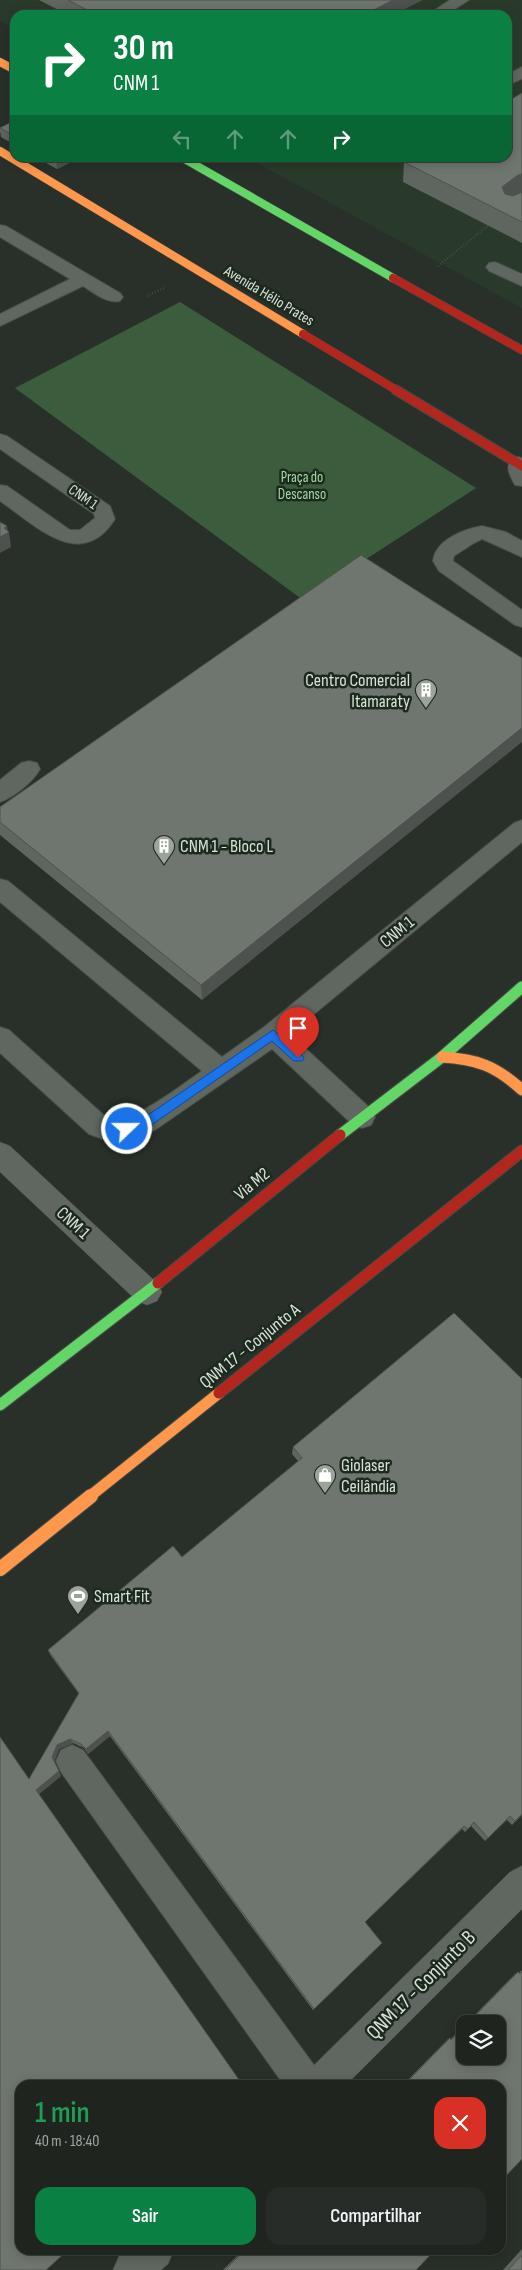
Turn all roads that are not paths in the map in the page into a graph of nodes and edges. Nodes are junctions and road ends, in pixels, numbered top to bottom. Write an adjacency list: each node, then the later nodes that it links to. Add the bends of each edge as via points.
1 (461, 0): 2 (lane)
2 (444, 10)
3 (18, 162): 13 (main road, Avenida Hélio Prates)
4 (190, 162): 11 (main road)
5 (0, 230): 7 (lane)
6 (496, 267): 8 (lane)
7 (82, 279): 9 (lane); 10 (lane)
8 (522, 281)
9 (114, 298)
10 (0, 321)
11 (522, 349)
12 (0, 440): 14 (lane, CNM 1, via 103,511 105,519 101,526 85,537 68,537)
13 (521, 470)
14 (0, 490)
15 (522, 550): 16 (lane, via 484,531 461,540 444,553 443,560 446,566)
16 (522, 620)
17 (30, 768): 18 (lane)
18 (0, 793)
19 (522, 829): 22 (lane, CNM 1)
20 (0, 888): 25 (lane)
21 (522, 987): 24 (main road, Via M2)
22 (273, 1034): 25 (lane, CNM 1); 27 (lane)
23 (0, 1037): 25 (lane, CNM 1, via 98,1126 113,1132 146,1122)
24 (442, 1057): 26 (main road, via 478,1059 501,1069); 27 (main road, Via M2)
25 (220, 1072)
26 (522, 1090)
27 (362, 1117): 30 (main road, Via M2)
28 (522, 1150): 32 (main road, QNM 17 - Conjunto A)
29 (0, 1154): 30 (street, CNM 1)
30 (147, 1292): 31 (main road, Via M2)
31 (0, 1405)
32 (0, 1569)
33 (72, 1761): 35 (lane)
34 (522, 1884): 36 (street, QNM 17 - Conjunto B)
35 (302, 2080)
36 (325, 2080)
37 (149, 2255): 38 (street)
38 (134, 2270)

